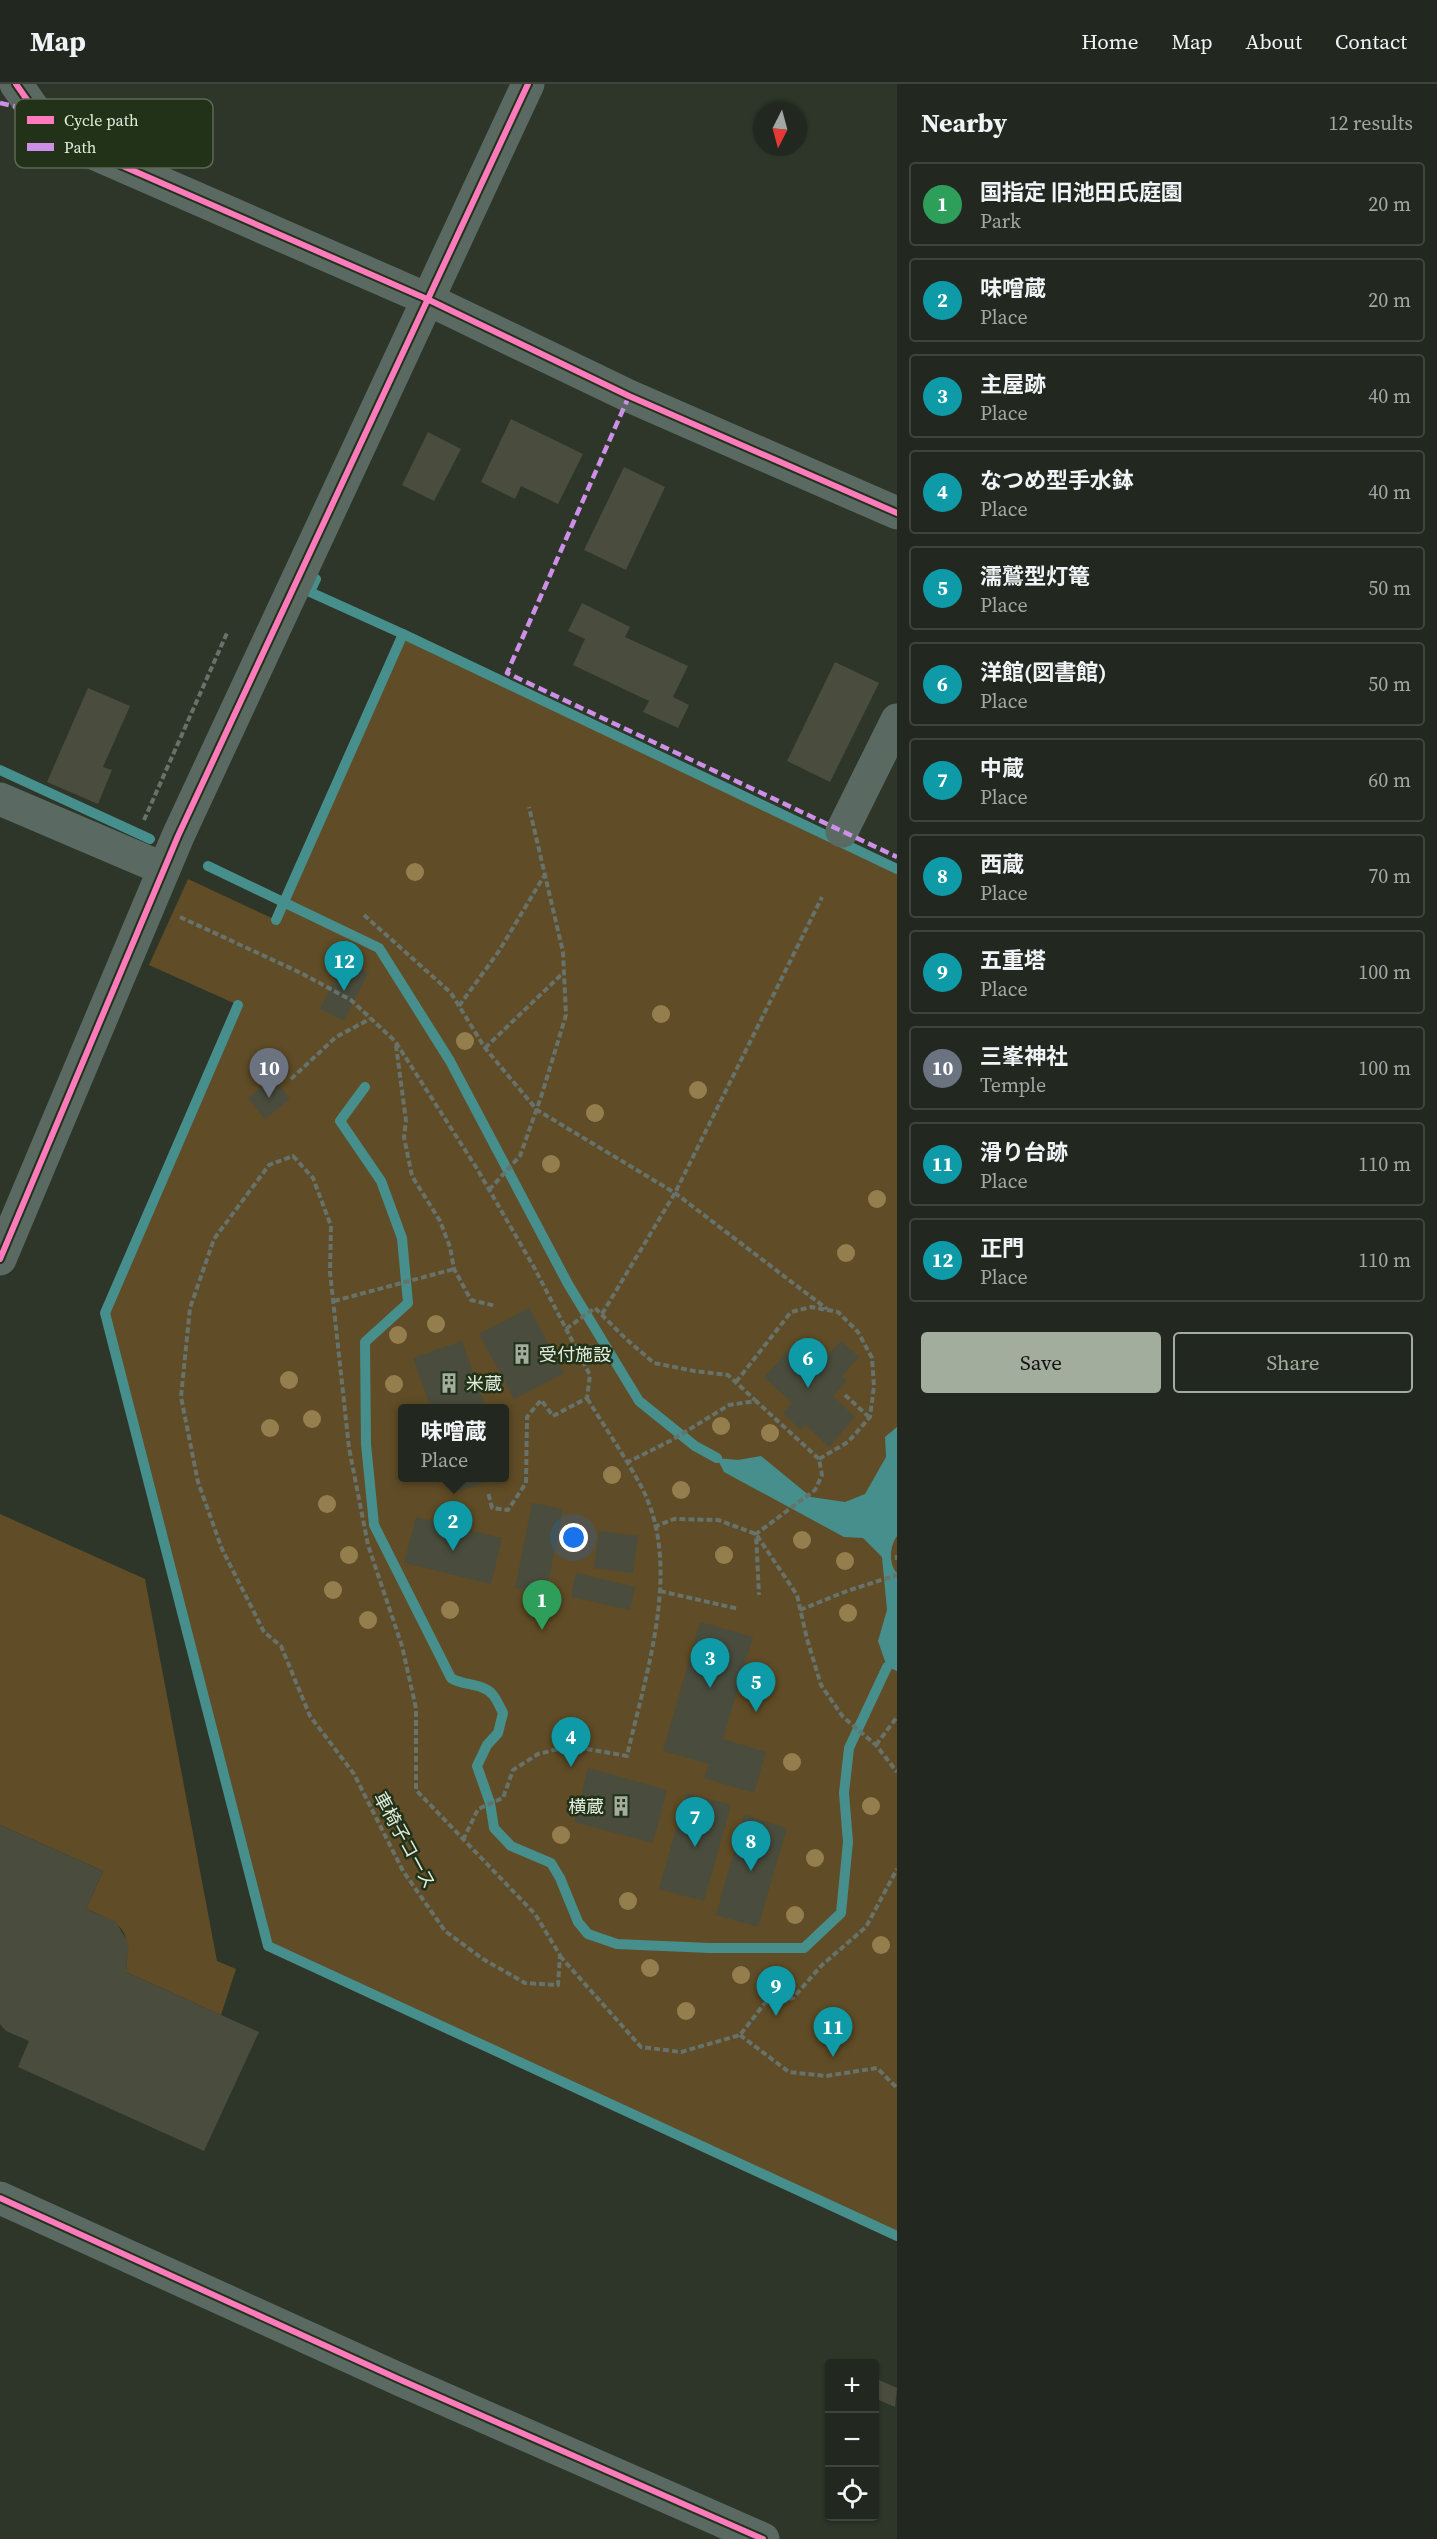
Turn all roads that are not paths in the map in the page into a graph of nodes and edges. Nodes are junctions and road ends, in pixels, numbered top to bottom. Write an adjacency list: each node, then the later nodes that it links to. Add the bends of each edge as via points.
1 (16, 84): 3 (street)
2 (528, 84): 5 (street)
3 (27, 99)
4 (127, 168): 5 (street)
5 (427, 299): 6 (street, via 629,396); 10 (street)
6 (897, 513)
7 (897, 720): 9 (street)
8 (0, 799): 10 (street)
9 (842, 831)
10 (164, 869): 11 (street)
11 (0, 1259)
12 (0, 2198): 13 (street, via 402,2382)
13 (763, 2539)

